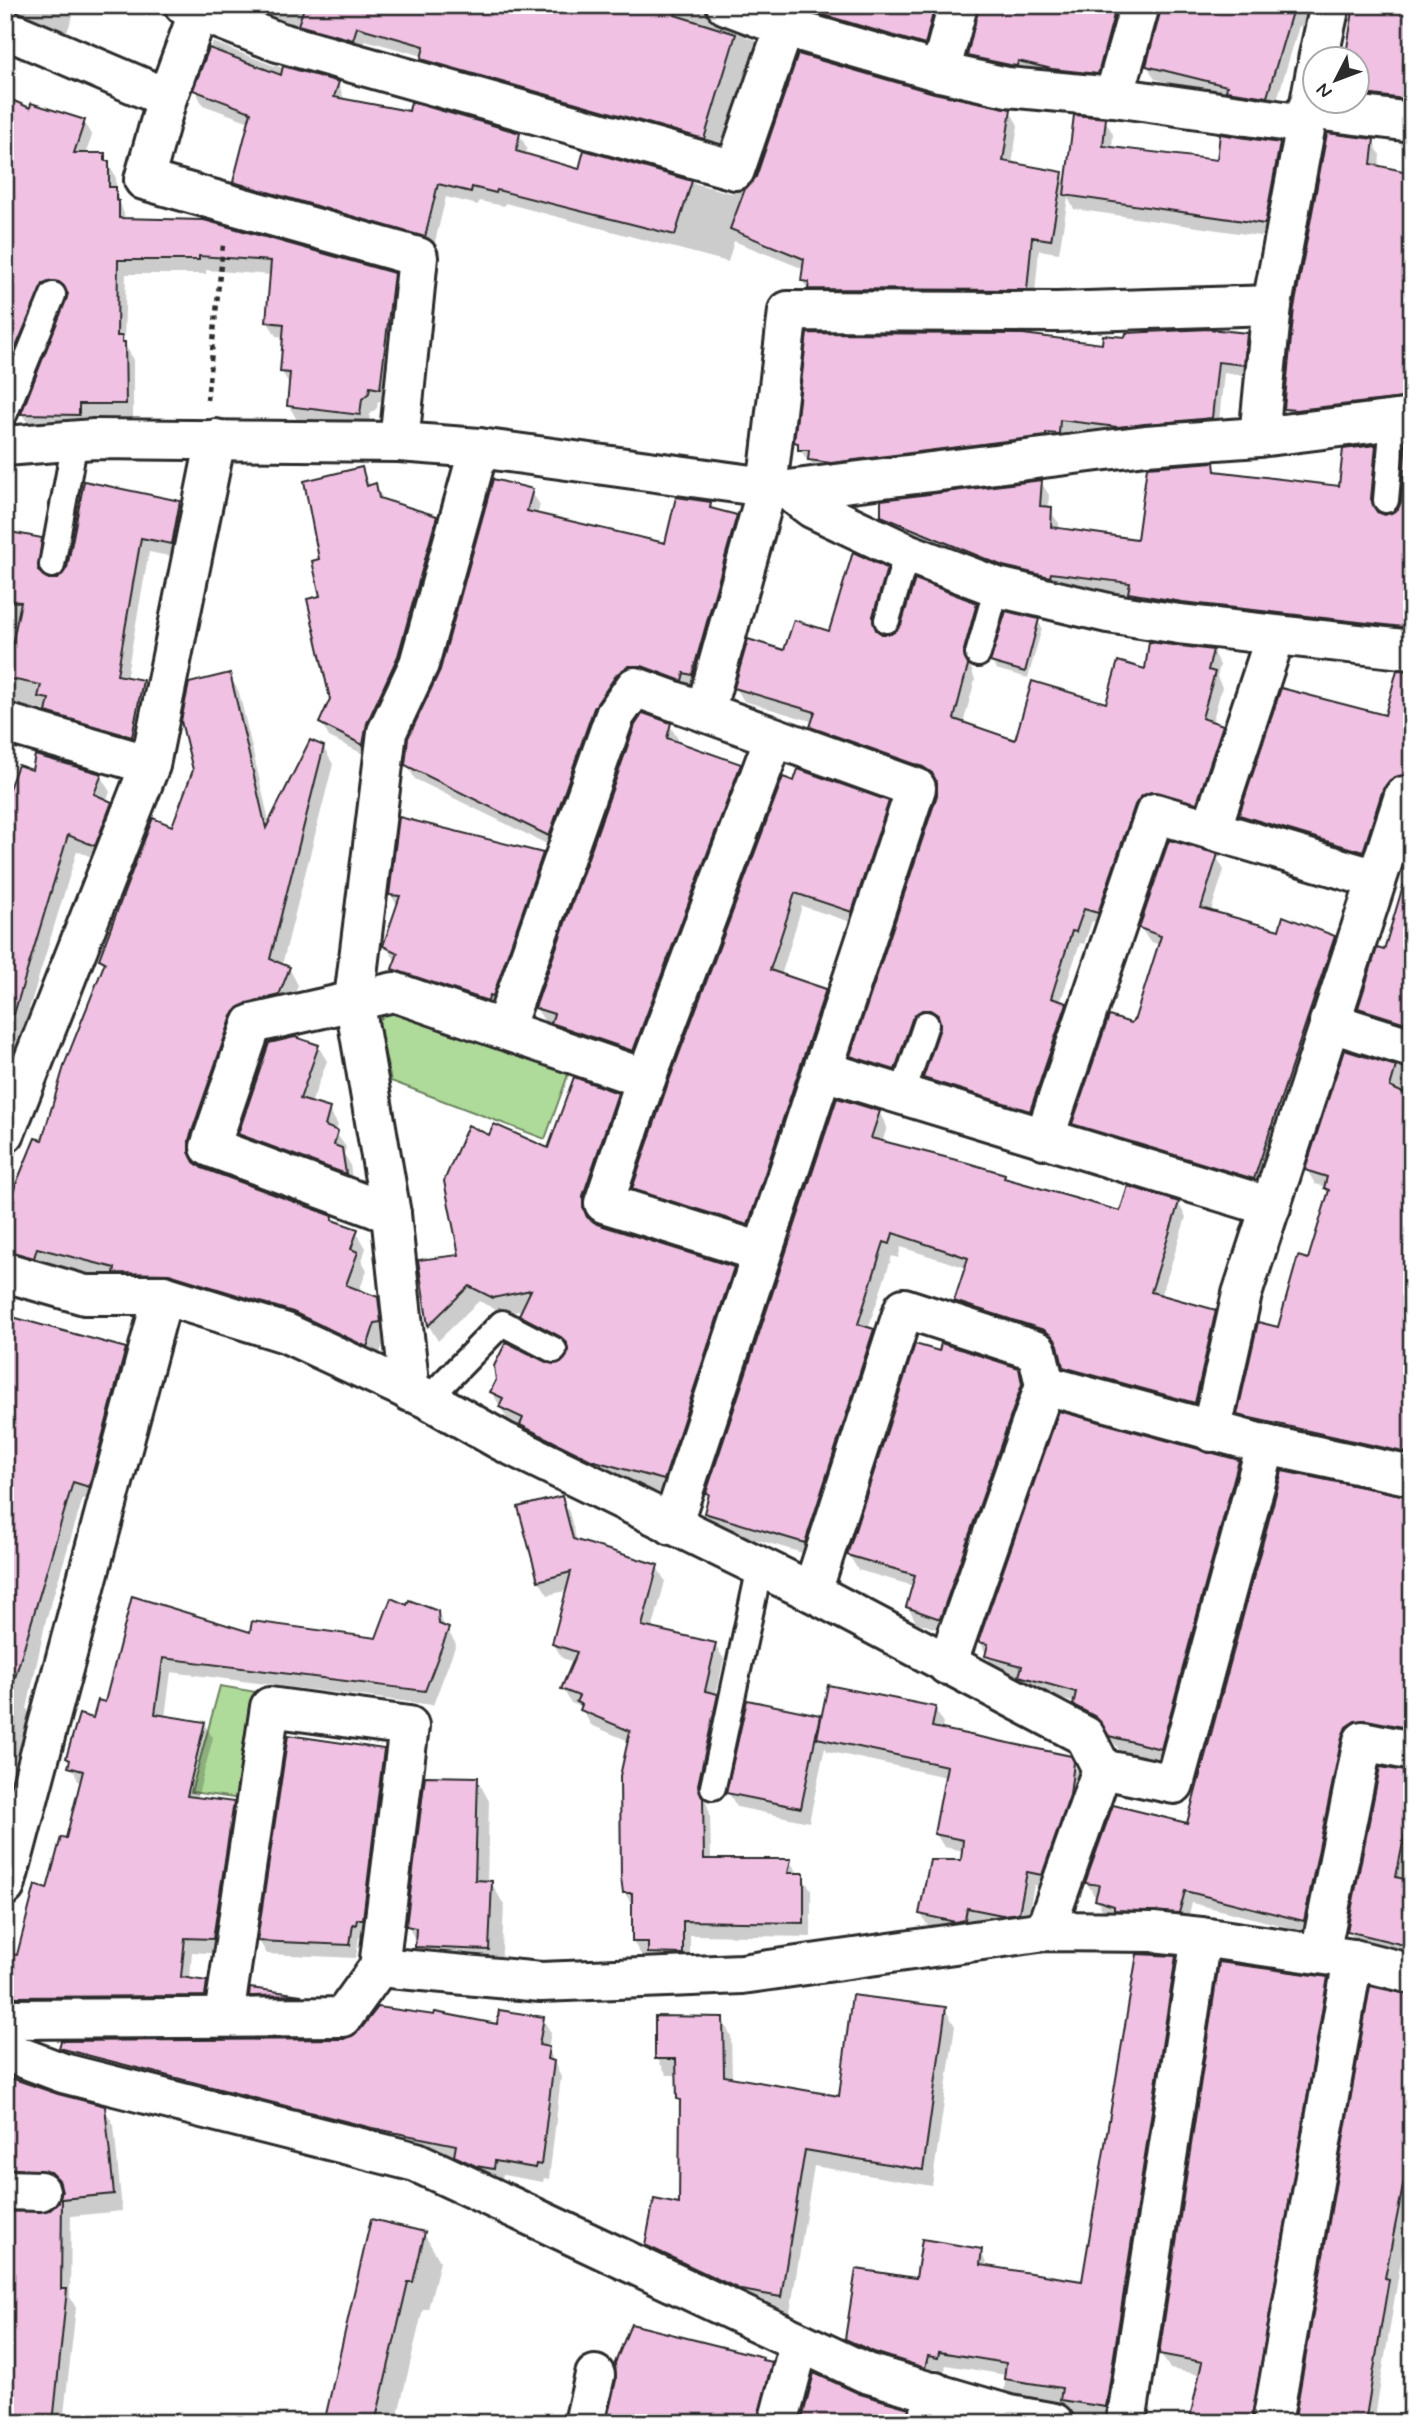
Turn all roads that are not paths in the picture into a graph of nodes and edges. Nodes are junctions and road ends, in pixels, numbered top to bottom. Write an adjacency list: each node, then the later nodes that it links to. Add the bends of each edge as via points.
1 (726, 5): 6 (street)
2 (958, 5): 9 (street)
3 (1139, 5): 10 (street)
4 (1330, 5): 8 (street)
5 (195, 7): 6 (street, via 278,41 735,170); 11 (street)
6 (788, 16): 9 (street)
7 (5, 29): 11 (street)
8 (1321, 46)
9 (940, 72): 10 (street, via 1007,87)
10 (1114, 97): 12 (street)
11 (167, 98): 22 (street, via 144,180 418,257)
12 (1302, 116)
13 (1305, 116): 14 (street); 16 (street)
14 (1412, 122)
15 (53, 295): 17 (lane)
16 (1272, 305): 19 (street); 25 (street, via 1057,312 788,311)
17 (5, 413)
18 (1403, 419): 19 (street); 26 (lane)
19 (1259, 437): 25 (street, via 1146,445)
20 (209, 440): 21 (street); 22 (street); 37 (street)
21 (75, 441): 23 (street); 28 (lane)
22 (399, 442): 24 (street)
23 (5, 446)
24 (479, 448): 25 (street); 41 (street, via 419,664 387,732)
25 (777, 489): 27 (street); 34 (street)
26 (1386, 500)
27 (907, 553): 29 (street); 30 (lane)
28 (52, 565)
29 (997, 587): 31 (street, via 1108,613); 33 (lane)
30 (887, 620)
31 (1275, 637): 32 (street); 39 (street)
32 (1412, 650)
33 (978, 654)
34 (705, 712): 36 (street); 44 (street, via 635,687 615,715)
35 (5, 723): 37 (street)
36 (774, 738): 46 (street, via 916,788); 47 (street)
37 (150, 765): 49 (street)
38 (1412, 798): 40 (street, via 1404,796)
39 (1211, 830): 40 (street); 50 (street, via 1155,813)
40 (1376, 879): 42 (street)
41 (354, 999): 44 (street, via 394,992); 52 (street); 52 (street, via 252,1024 210,1147)
42 (1329, 1022): 45 (street); 51 (street)
43 (926, 1024): 48 (lane)
44 (504, 1029): 47 (street)
45 (1412, 1048)
46 (824, 1071): 48 (street); 53 (street)
47 (646, 1079): 53 (street, via 604,1203)
48 (902, 1095): 50 (street)
49 (5, 1133)
50 (1044, 1139): 51 (street)
51 (1270, 1207): 59 (street, via 1242,1294)
52 (391, 1214): 58 (street)
53 (761, 1252): 62 (street)
54 (5, 1272): 55 (street, via 85,1295)
55 (163, 1295): 58 (street, via 286,1333); 69 (street)
56 (554, 1350): 58 (lane, via 502,1323)
57 (1045, 1385): 59 (street); 64 (street, via 1037,1351 904,1308); 65 (street)
58 (419, 1396): 62 (street)
59 (1211, 1432): 60 (street)
60 (1266, 1445): 61 (street); 67 (street, via 1174,1784)
61 (1412, 1476)
62 (672, 1525): 63 (street)
63 (760, 1567): 64 (street); 68 (lane)
64 (812, 1592): 65 (street)
65 (947, 1665): 67 (street, via 1085,1736)
66 (1412, 1751): 72 (street, via 1363,1741)
67 (1102, 1769): 70 (street)
68 (713, 1787)
69 (5, 1886)
70 (1045, 1931): 71 (street); 73 (street, via 742,1974 541,1982)
71 (1201, 1937): 72 (street); 84 (street)
72 (1337, 1956): 74 (street); 85 (street)
73 (379, 1967): 75 (street, via 343,2017); 75 (street, via 409,1726 270,1707)
74 (1412, 1974)
75 (224, 2017): 76 (street)
76 (5, 2019)
77 (5, 2051): 78 (street, via 62,2073 416,2162)
78 (799, 2344): 80 (street); 82 (street)
79 (595, 2375): 81 (street)
80 (931, 2407): 83 (street)
81 (584, 2423)
82 (778, 2423)
83 (1054, 2423)
84 (1126, 2423)
85 (1272, 2423)

